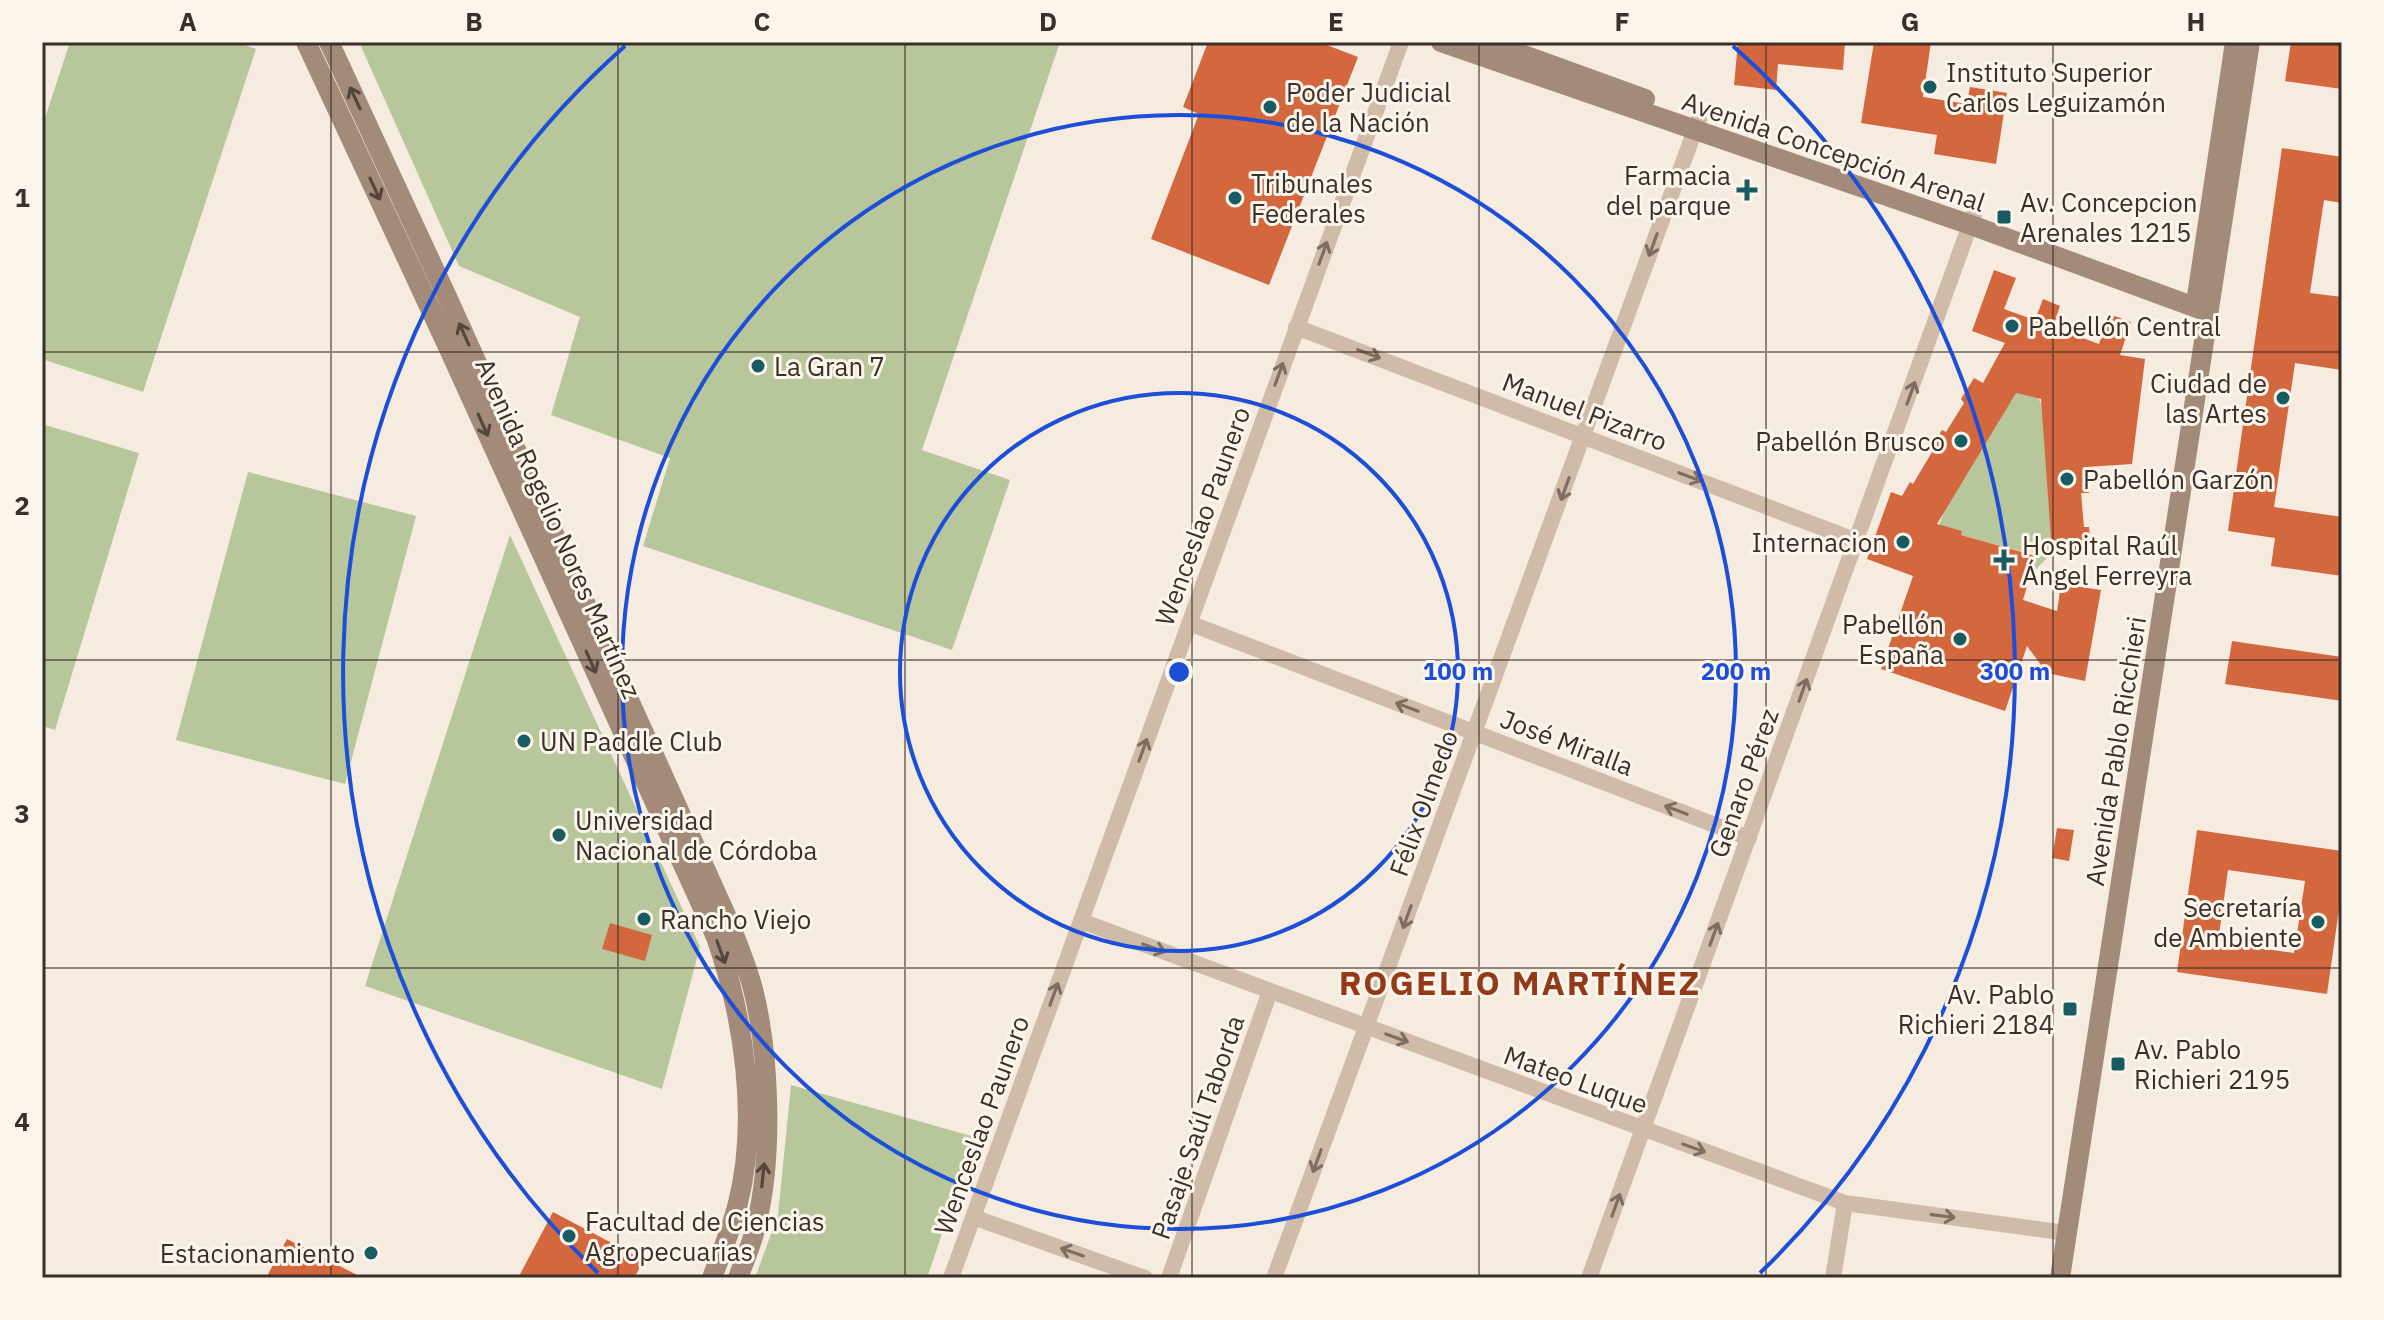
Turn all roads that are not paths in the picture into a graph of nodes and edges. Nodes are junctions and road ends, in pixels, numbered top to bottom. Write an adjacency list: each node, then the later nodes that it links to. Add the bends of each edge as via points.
1 (306, 42): 24 (main road, Avenida Rogelio Nores Martínez, one-way to 24, via 726,966 746,1067 747,1148 738,1203)
2 (329, 42): 25 (main road, Avenida Rogelio Nores Martínez, one-way to 2, via 756,1226 766,1129 764,1047 746,964)
3 (1401, 42): 11 (street, Wenceslao Paunero, one-way to 3)
4 (1441, 42): 8 (main road, Avenida Concepción Arenal)
5 (1488, 42): 8 (main road, Avenida Concepción Arenal)
6 (2235, 42): 10 (main road, Avenida Pablo Ricchieri)
7 (2250, 42): 10 (main road, Avenida Pablo Ricchieri)
8 (1696, 125): 9 (main road, Avenida Concepción Arenal); 12 (street, Félix Olmedo, one-way to 12)
9 (1972, 220): 10 (main road, Avenida Concepción Arenal); 13 (street, Genaro Pérez, one-way to 9)
10 (2203, 304): 23 (main road, Avenida Pablo Ricchieri)
11 (1296, 327): 12 (street, Manuel Pizarro, one-way to 12); 14 (street, Wenceslao Paunero, one-way to 11)
12 (1584, 437): 13 (street, Manuel Pizarro, one-way to 13); 15 (street, Félix Olmedo, one-way to 15)
13 (1857, 541): 16 (street, Genaro Pérez, one-way to 13)
14 (1189, 623): 15 (street, José Miralla, one-way to 14); 17 (street, Wenceslao Paunero, one-way to 14)
15 (1475, 733): 16 (street, José Miralla, one-way to 15); 19 (street, Félix Olmedo, one-way to 19)
16 (1749, 838): 20 (street, Genaro Pérez, one-way to 16)
17 (1081, 921): 18 (street, Mateo Luque, one-way to 18); 22 (street, Wenceslao Paunero, one-way to 17)
18 (1270, 991): 19 (street, Mateo Luque); 28 (street, Pasaje Saúl Taborda)
19 (1367, 1027): 20 (street, Mateo Luque, one-way to 20); 29 (street, Félix Olmedo, one-way to 29)
20 (1643, 1129): 21 (street, Mateo Luque, one-way to 21); 30 (street, Genaro Pérez, one-way to 20)
21 (1845, 1203): 23 (street, Mateo Luque, one-way to 23); 31 (street)
22 (973, 1217): 26 (street, Wenceslao Paunero); 27 (street, one-way to 22)
23 (2062, 1232): 32 (main road, Avenida Pablo Ricchieri); 33 (main road, Avenida Pablo Ricchieri)
24 (712, 1278)
25 (738, 1278)
26 (951, 1278)
27 (1145, 1278)
28 (1169, 1278)
29 (1274, 1278)
30 (1589, 1278)
31 (1833, 1278)
32 (2049, 1278)
33 (2060, 1278)

